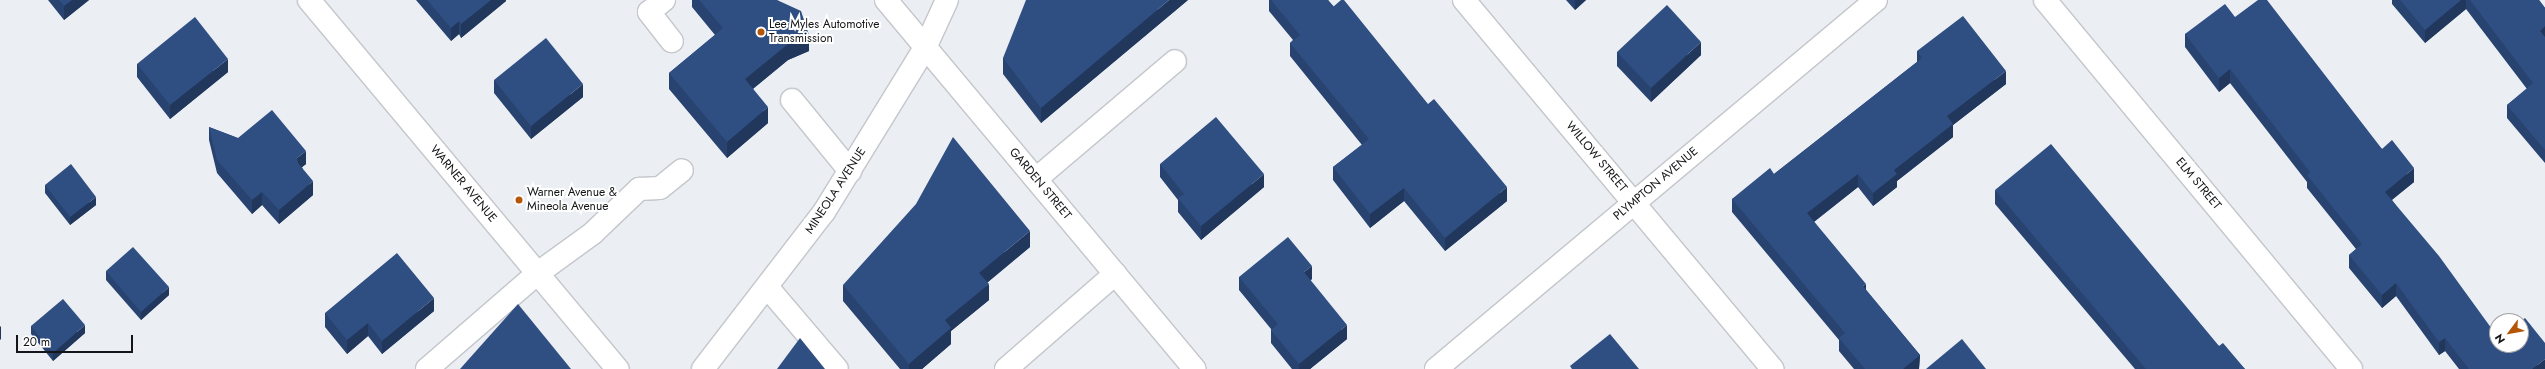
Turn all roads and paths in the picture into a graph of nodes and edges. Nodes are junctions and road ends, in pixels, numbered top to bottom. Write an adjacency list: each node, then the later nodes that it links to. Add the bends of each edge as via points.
1 (309, 0): 16 (street, WARNER AVENUE)
2 (664, 0): 8 (street, via 649,12)
3 (886, 0): 9 (street, GARDEN STREET)
4 (947, 0): 9 (street, MINEOLA AVENUE)
5 (1464, 0): 15 (street, WILLOW STREET)
6 (1876, 0): 15 (street, PLYMPTON AVENUE)
7 (2045, 0): 27 (street, ELM STREET)
8 (672, 41)
9 (925, 48): 13 (street, MINEOLA AVENUE); 14 (street, GARDEN STREET)
10 (1175, 61): 14 (street)
11 (792, 100): 13 (street)
12 (682, 170): 16 (street, via 660,188 639,189 593,233)
13 (850, 171): 18 (street, MINEOLA AVENUE)
14 (1036, 179): 17 (street, GARDEN STREET)
15 (1634, 203): 25 (street, PLYMPTON AVENUE); 26 (street, WILLOW STREET)
16 (538, 273): 19 (street); 20 (street, WARNER AVENUE)
17 (1115, 274): 23 (street); 24 (street, GARDEN STREET)
18 (768, 288): 21 (street, MINEOLA AVENUE); 22 (street)
19 (427, 369)
20 (617, 369)
21 (703, 369)
22 (837, 369)
23 (1006, 369)
24 (1194, 369)
25 (1436, 369)
26 (1773, 369)
27 (2351, 369)

